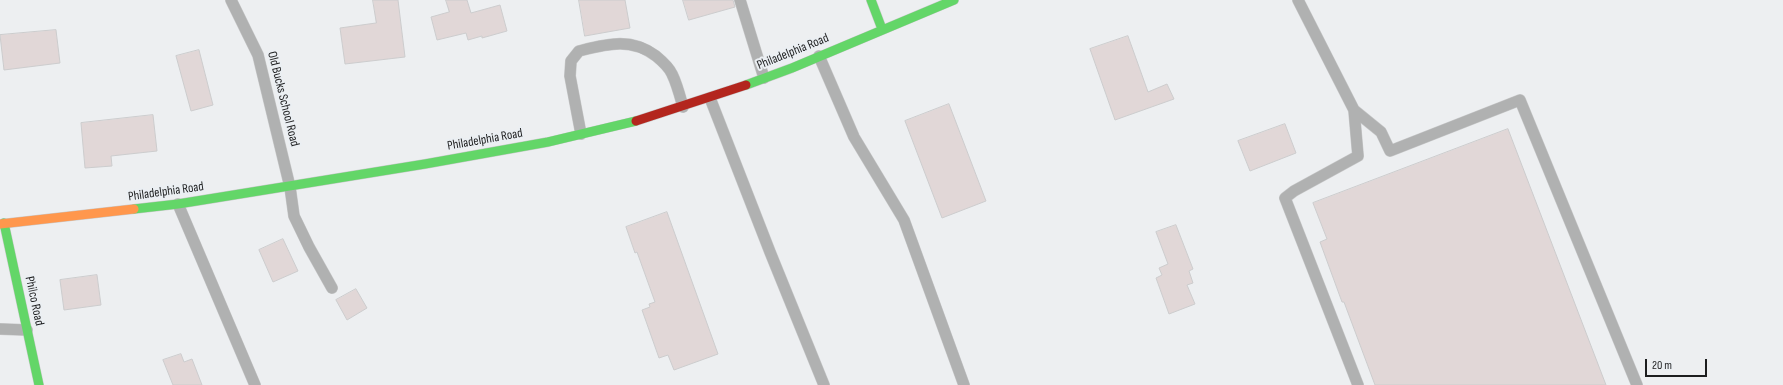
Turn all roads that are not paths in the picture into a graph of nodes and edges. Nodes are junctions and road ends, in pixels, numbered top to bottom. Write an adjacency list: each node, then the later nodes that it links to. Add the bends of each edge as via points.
1 (231, 0): 13 (lane, Old Bucks School Road, via 258,55)
2 (740, 0): 8 (lane)
3 (871, 0): 6 (main road)
4 (954, 0): 6 (main road, Philadelphia Road)
5 (1298, 0): 11 (lane)
6 (882, 29): 7 (main road, Philadelphia Road)
7 (819, 56): 8 (main road, Philadelphia Road); 22 (lane, via 854,137 904,220)
8 (764, 78): 9 (main road, Philadelphia Road)
9 (710, 98): 10 (main road, Philadelphia Road); 21 (lane)
10 (683, 106): 12 (main road, Philadelphia Road, via 649,118); 12 (lane, via 672,74 661,60 650,52 636,45 611,44 579,51 571,61 570,76)
11 (1354, 110): 23 (lane, via 1358,156 1285,198); 24 (lane, via 1381,132 1390,151 1520,100)
12 (581, 134): 13 (main road, Philadelphia Road, via 538,144)
13 (290, 187): 14 (main road, Philadelphia Road); 16 (lane, Old Bucks School Road, via 294,216)
14 (178, 204): 15 (main road, Philadelphia Road); 20 (lane)
15 (2, 224): 18 (main road, Philco Road)
16 (332, 288)
17 (0, 329): 18 (lane)
18 (27, 330): 19 (main road, Philco Road)
19 (39, 385)
20 (255, 385)
21 (824, 385)
22 (964, 385)
23 (1358, 385)
24 (1637, 385)

